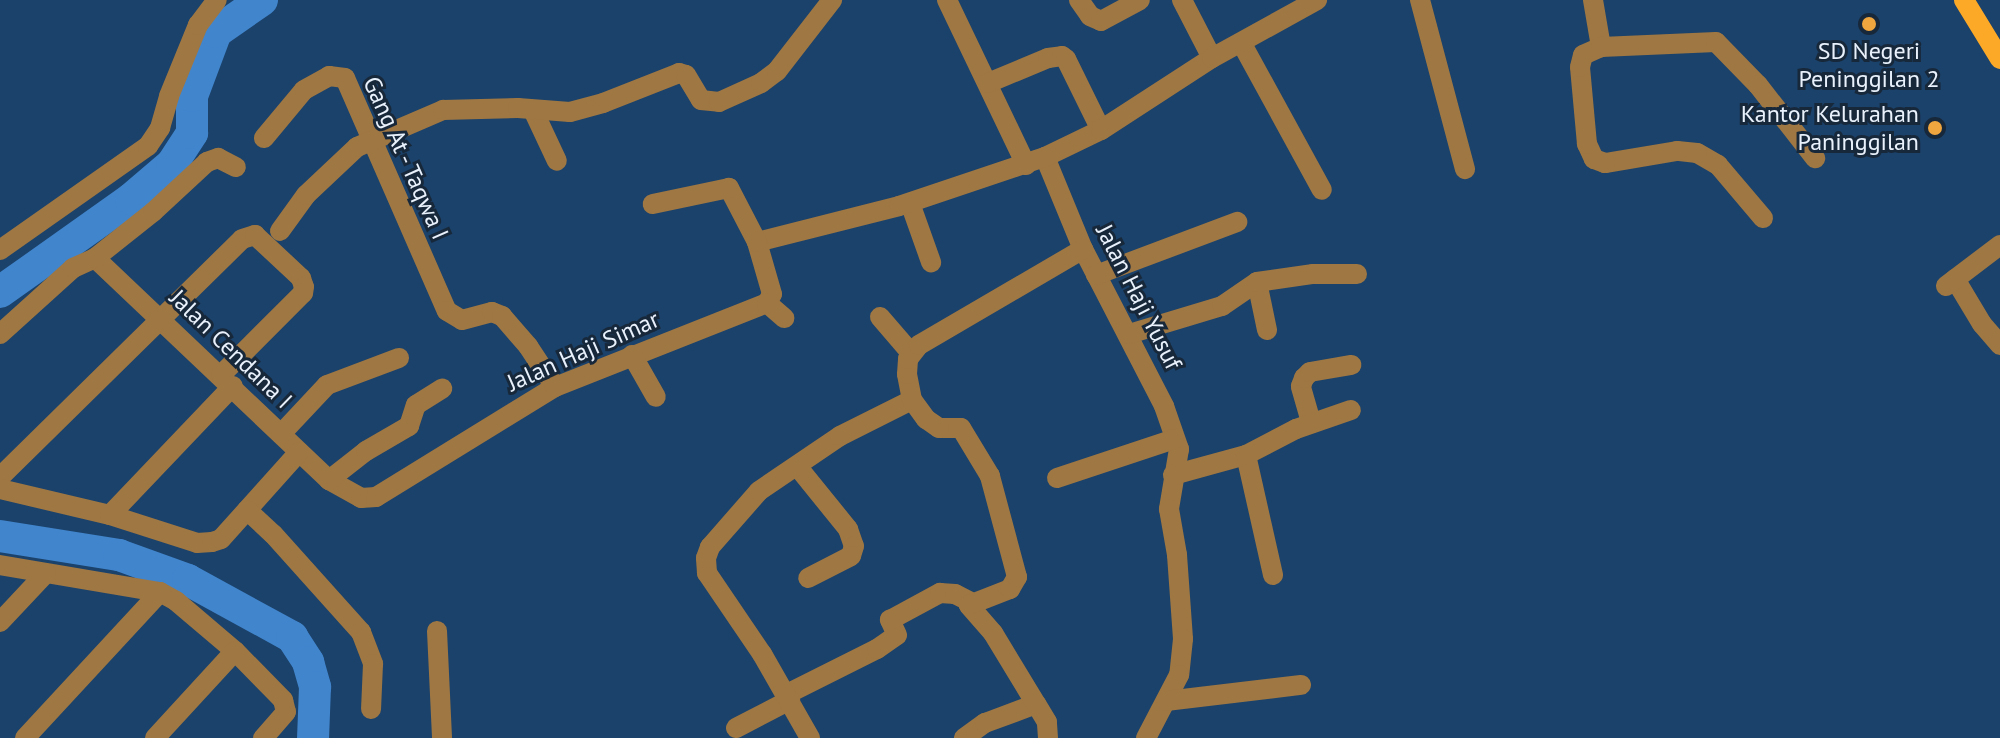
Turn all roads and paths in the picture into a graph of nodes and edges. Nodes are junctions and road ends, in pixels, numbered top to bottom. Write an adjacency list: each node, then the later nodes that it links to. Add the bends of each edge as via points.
1 (217, 0): 35 (street, via 193,36 160,128 148,146)
2 (832, 0): 17 (street, via 777,71 719,102 701,100 686,75 679,73 588,108)
3 (947, 0): 16 (street)
4 (1079, 0): 5 (street, via 1101,21)
5 (1140, 0)
6 (1182, 0): 14 (street)
7 (1317, 0): 11 (street)
8 (1420, 0): 25 (street)
9 (1593, 0): 12 (street)
10 (1964, 0): 15 (main road)
11 (1290, 7): 13 (street)
12 (1601, 47): 21 (street, via 1716,42 1758,85); 29 (street, via 1583,55 1580,67 1587,144 1594,159 1605,163 1677,151 1697,153 1718,165)
13 (1244, 48): 14 (street); 26 (street)
14 (1212, 58): 18 (street)
15 (2000, 59)
16 (988, 83): 18 (street, via 1062,56); 23 (street)
17 (533, 110): 20 (street, via 443,110); 22 (street)
18 (1101, 130): 23 (street)
19 (264, 138): 20 (street, Gang At - Taqwa I, via 304,90 323,78 341,76 350,84)
20 (373, 138): 31 (street, via 306,195); 54 (street, Gang At - Taqwa I, via 447,311 462,320 492,312 502,316)
21 (1815, 158)
22 (557, 161)
23 (1036, 161): 27 (street); 34 (street, Jalan Haji Yusuf)
24 (236, 167): 36 (street, via 211,159)
25 (1465, 169)
26 (1322, 190)
27 (910, 203): 32 (street); 37 (street)
28 (653, 204): 32 (street, via 729,188)
29 (1763, 218)
30 (1237, 222): 39 (street)
31 (280, 231)
32 (757, 242): 41 (street, via 772,294)
33 (2000, 245): 48 (street, via 1951,283)
34 (1083, 249): 39 (street, Jalan Haji Yusuf); 49 (street)
35 (0, 250)
36 (95, 258): 44 (street, Jalan Cendana I); 46 (street, via 73,268)
37 (931, 262)
38 (1357, 274): 40 (street)
39 (1096, 275): 47 (street, Jalan Haji Yusuf)
40 (1257, 282): 45 (street); 47 (street, via 1222,306)
41 (767, 303): 43 (street); 50 (street, Jalan Haji Simar)
42 (880, 317): 49 (street)
43 (784, 318)
44 (162, 319): 53 (street, Jalan Cendana I); 53 (street, via 247,235 260,237 301,278 303,293); 66 (street)
45 (1267, 330)
46 (0, 334)
47 (1129, 334): 61 (street, Jalan Haji Yusuf)
48 (2000, 345)
49 (911, 353): 57 (street, via 907,374)
50 (632, 355): 54 (street, Jalan Haji Simar); 56 (street)
51 (399, 358): 60 (street, via 327,385)
52 (1351, 365): 59 (street, via 1310,372 1304,378 1301,386)
53 (227, 381): 60 (street, Jalan Cendana I); 71 (street)
54 (555, 387): 68 (street, Jalan Haji Simar, via 382,494 361,498)
55 (442, 389): 68 (street, via 416,405 409,426)
56 (656, 397)
57 (912, 400): 64 (street, via 840,436); 77 (street, via 931,425 965,431 990,476 1017,577 1010,589)
58 (1351, 410): 59 (street)
59 (1311, 422): 63 (street)
60 (281, 434): 62 (street, Jalan Cendana I)
61 (1174, 439): 65 (street, Jalan Haji Yusuf, via 1179,461); 67 (street)
62 (299, 452): 68 (street, Jalan Cendana I); 70 (street)
63 (1246, 455): 65 (street); 74 (street)
64 (797, 466): 75 (street, via 848,529 854,546 851,556); 82 (street, via 746,504 710,547 705,566)
65 (1173, 475): 83 (street, Jalan Haji Yusuf, via 1169,509 1183,639 1179,675)
66 (0, 477)
67 (1057, 478)
68 (329, 480)
69 (0, 489): 71 (street)
70 (247, 510): 71 (street, via 221,539 197,543); 85 (street, via 361,632 373,664)
71 (110, 515)
72 (0, 565): 73 (street)
73 (46, 573): 76 (street); 78 (street)
74 (1273, 575)
75 (808, 578)
76 (160, 592): 80 (street); 87 (street)
77 (971, 602): 82 (street, via 940,593 890,620 897,635 877,649); 84 (street)
78 (0, 622)
79 (437, 631): 90 (street)
80 (235, 651): 88 (street); 89 (street, via 283,700 286,712)
81 (1301, 685): 83 (street)
82 (788, 697): 86 (street); 91 (street)
83 (1166, 701): 94 (street, Jalan Haji Yusuf)
84 (1036, 704): 92 (street, via 985,723); 93 (street, via 1047,722)
85 (371, 709)
86 (736, 728)
87 (25, 738)
88 (155, 738)
89 (263, 738)
90 (442, 738)
91 (810, 738)
92 (964, 738)
93 (1048, 738)
94 (1146, 738)

